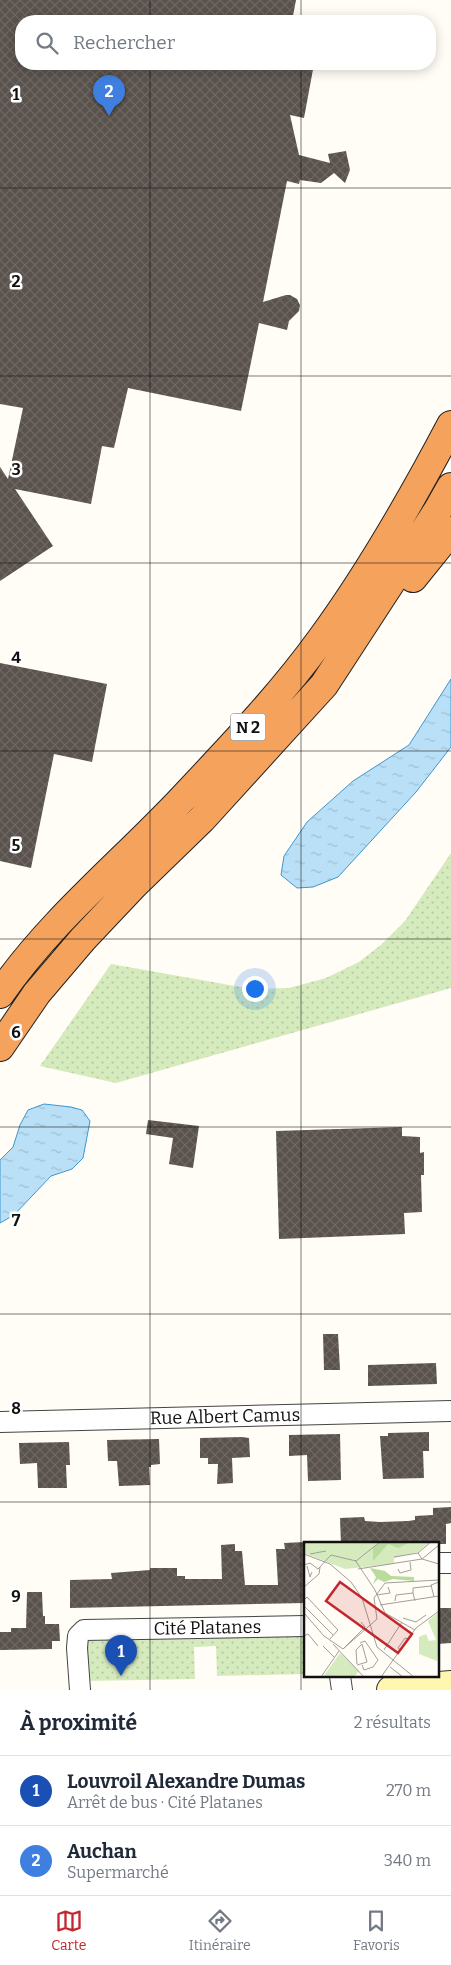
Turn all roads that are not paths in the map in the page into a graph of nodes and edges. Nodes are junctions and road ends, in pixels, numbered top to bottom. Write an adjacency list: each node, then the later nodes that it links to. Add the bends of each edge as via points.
1 (451, 425): 5 (highway, N 2, via 417,490 365,576 321,640 181,800 58,923)
2 (451, 487): 4 (highway, N 2)
3 (451, 531): 4 (highway)
4 (324, 685): 6 (highway, N 2, via 202,819 83,939 37,993)
5 (0, 994)
6 (0, 1047)
7 (451, 1410): 8 (street, Rue Albert Camus)
8 (0, 1422)
9 (438, 1563): 10 (street)
10 (451, 1563)
11 (304, 1626): 13 (street, Cité Platanes, via 84,1630 78,1636 77,1648)
12 (451, 1685): 14 (main road)
13 (80, 1690)
14 (391, 1690)

